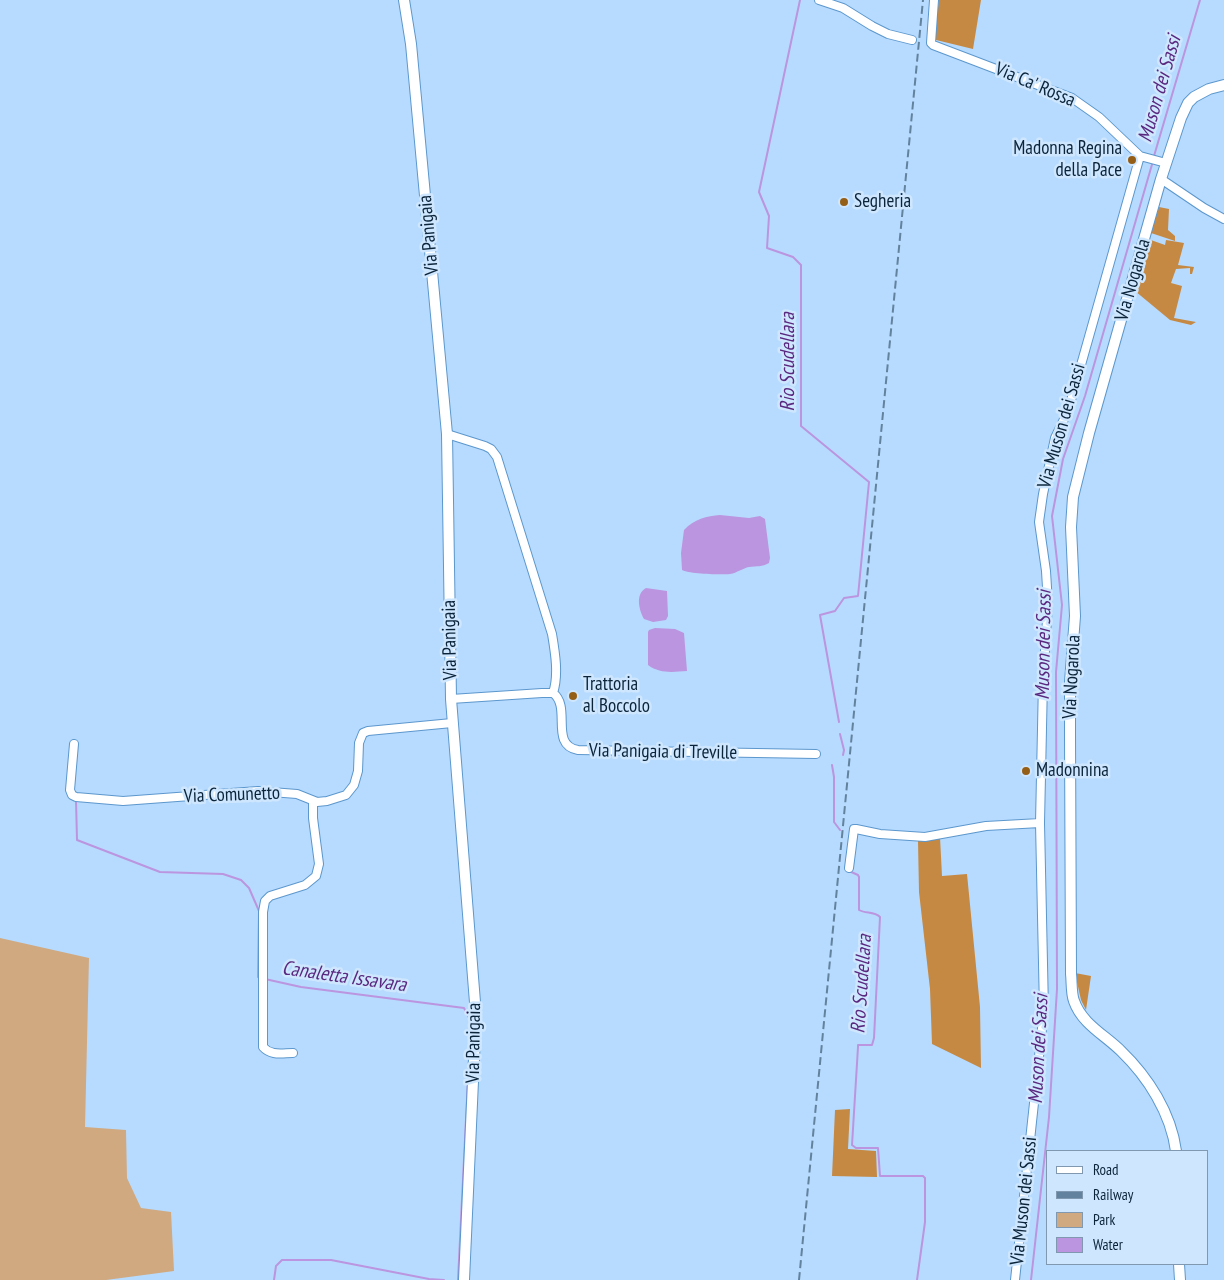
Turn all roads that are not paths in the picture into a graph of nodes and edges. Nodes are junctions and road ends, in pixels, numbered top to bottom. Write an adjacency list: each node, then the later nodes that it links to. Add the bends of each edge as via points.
1 (404, 0): 10 (street, Via Panigaia, via 412,54)
2 (934, 0): 6 (street, Via Ca' Rossa, via 930,42 933,45 1072,98 1099,117)
3 (821, 1): 4 (street, via 843,8 888,34)
4 (912, 40)
5 (1224, 85): 7 (street, via 1201,92 1188,103)
6 (1142, 157): 7 (street, Via Ca' Rossa); 17 (street, Via Muson dei Sassi, via 1068,411 1055,438 1040,509 1048,604)
7 (1165, 163): 8 (street)
8 (1161, 179): 9 (street); 20 (street, Via Nogarola, via 1073,497 1071,527 1075,616 1070,682 1072,974 1074,1000 1079,1010 1096,1032 1140,1071 1165,1112)
9 (1224, 219)
10 (447, 434): 11 (street, Via Panigaia di Treville, via 485,446 497,457 552,634 555,655); 12 (street, Via Panigaia)
11 (553, 693): 12 (street); 15 (street, Via Panigaia di Treville, via 560,701 564,742 574,749)
12 (451, 699): 13 (street, Via Panigaia)
13 (452, 723): 16 (street, Via Comunetto, via 363,733 351,791 340,798); 22 (street, Via Panigaia, via 476,1015)
14 (74, 744): 16 (street, Via Comunetto, via 70,790 76,797 123,801 258,791 297,794)
15 (816, 754)
16 (313, 801): 19 (street, via 319,864 316,876 305,885 270,896 263,912 263,1046 273,1053)
17 (1040, 824): 18 (street, via 986,826 925,837 854,829); 23 (street, Via Muson dei Sassi, via 1044,1010)
18 (849, 868)
19 (293, 1053)
20 (1176, 1150)
21 (1178, 1265): 24 (street)
22 (464, 1280)
23 (1015, 1280)
24 (1180, 1280)

